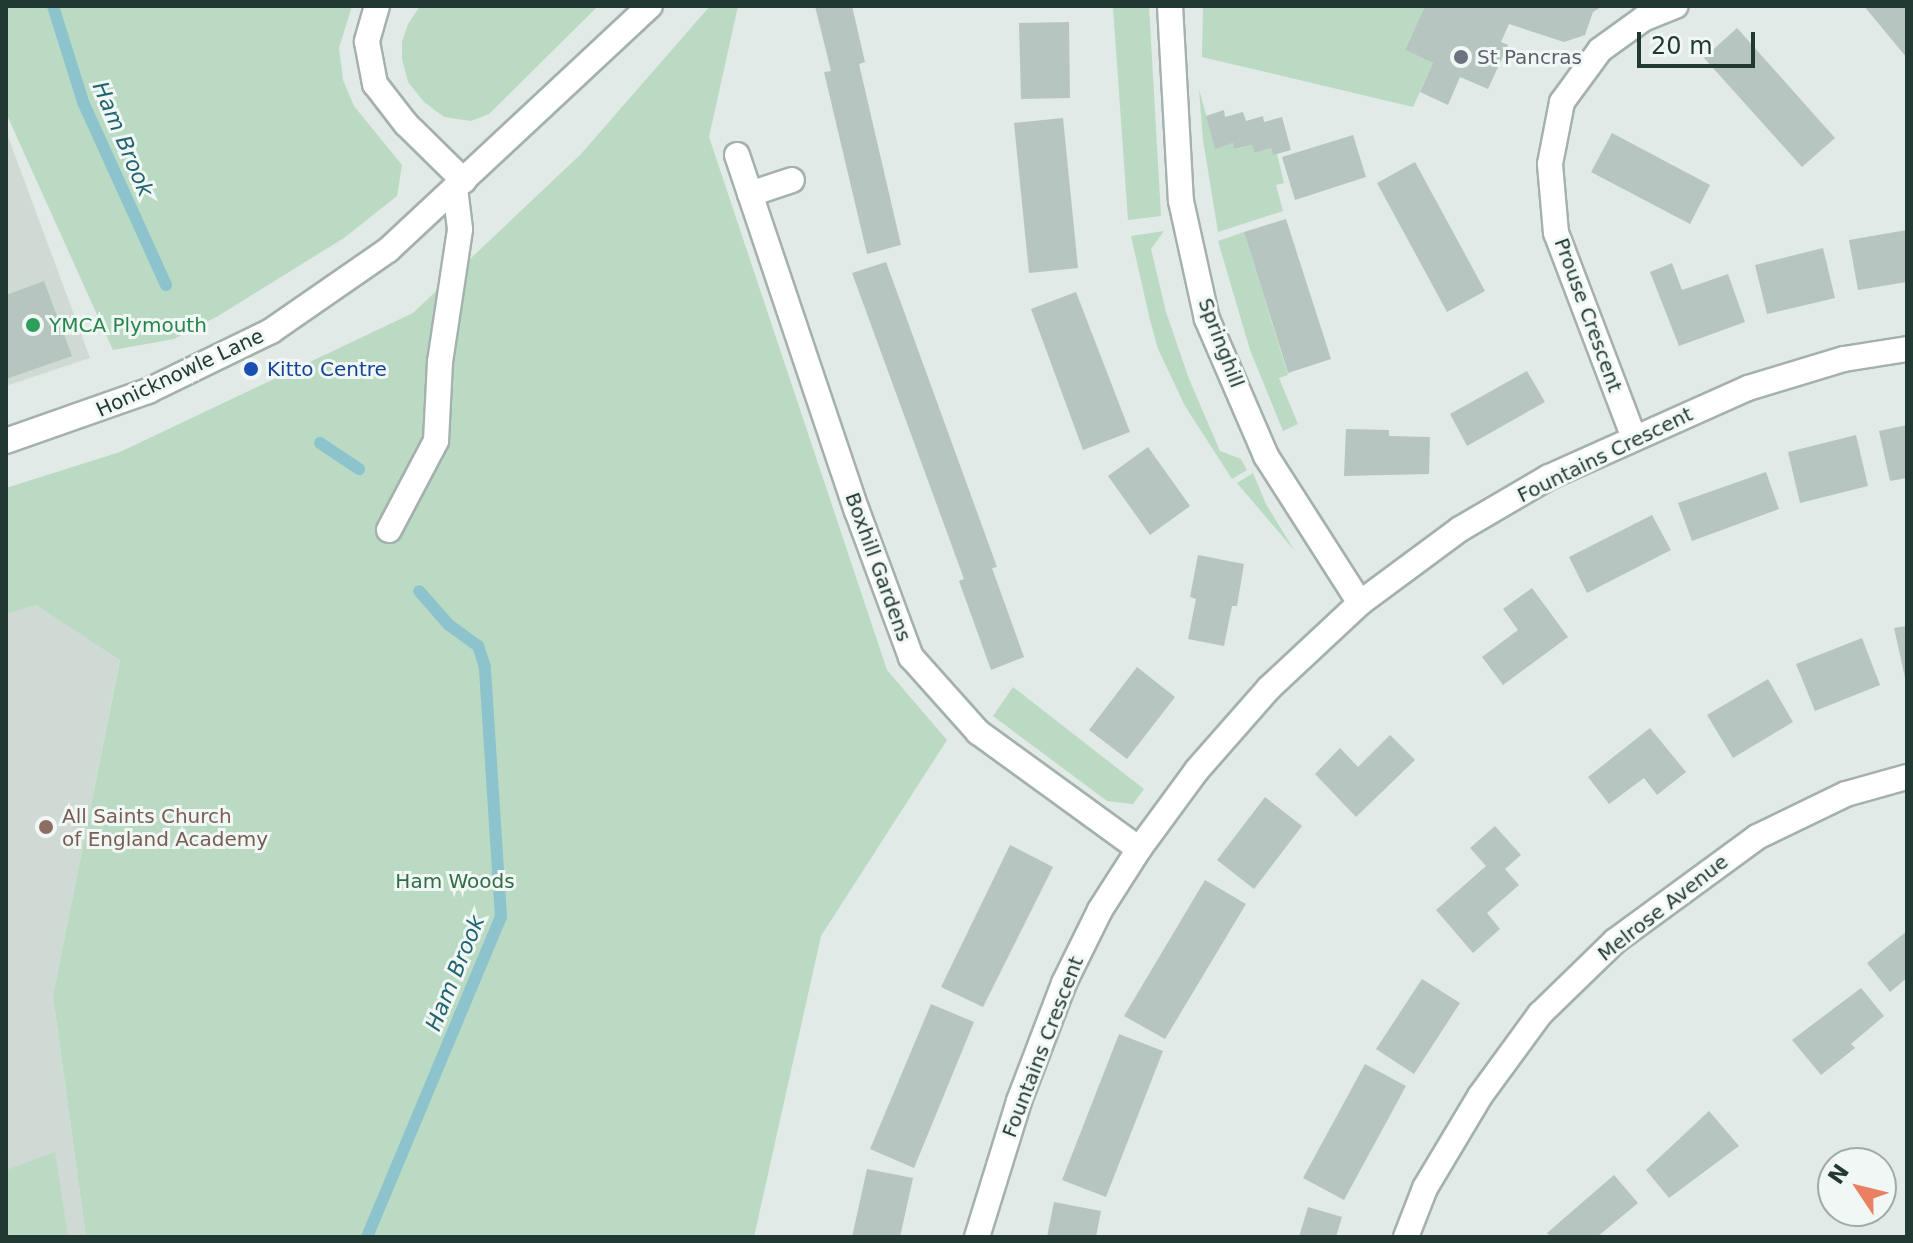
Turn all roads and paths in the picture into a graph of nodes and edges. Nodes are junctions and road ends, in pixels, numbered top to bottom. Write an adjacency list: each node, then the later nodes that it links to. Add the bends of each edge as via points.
1 (377, 6): 7 (street, via 367,42 375,84)
2 (650, 6): 7 (street, Honicknowle Lane)
3 (1170, 6): 13 (street, Springhill, via 1181,201 1207,319 1266,456)
4 (1675, 6): 10 (street, Prouse Crescent, via 1643,19 1600,50 1562,102 1550,164 1556,233)
5 (737, 155): 8 (street, Boxhill Gardens)
6 (792, 180): 8 (street)
7 (459, 186): 11 (street, Honicknowle Lane, via 388,250 271,331 148,391); 12 (street, via 460,229 440,362 436,441)
8 (750, 194): 15 (street, Boxhill Gardens, via 911,657 978,732)
9 (1907, 349): 10 (street, Fountains Crescent, via 1844,359 1748,388)
10 (1634, 438): 13 (street, Fountains Crescent, via 1549,477 1460,529)
11 (6, 441)
12 (389, 530)
13 (1360, 603): 15 (street, Fountains Crescent, via 1269,688 1197,770)
14 (1907, 777): 17 (street, Melrose Avenue, via 1846,794 1757,837 1615,941 1540,1014 1480,1096 1425,1188)
15 (1139, 849): 16 (street, Fountains Crescent, via 1100,910 1064,983 1019,1101)
16 (977, 1237)
17 (1406, 1237)

